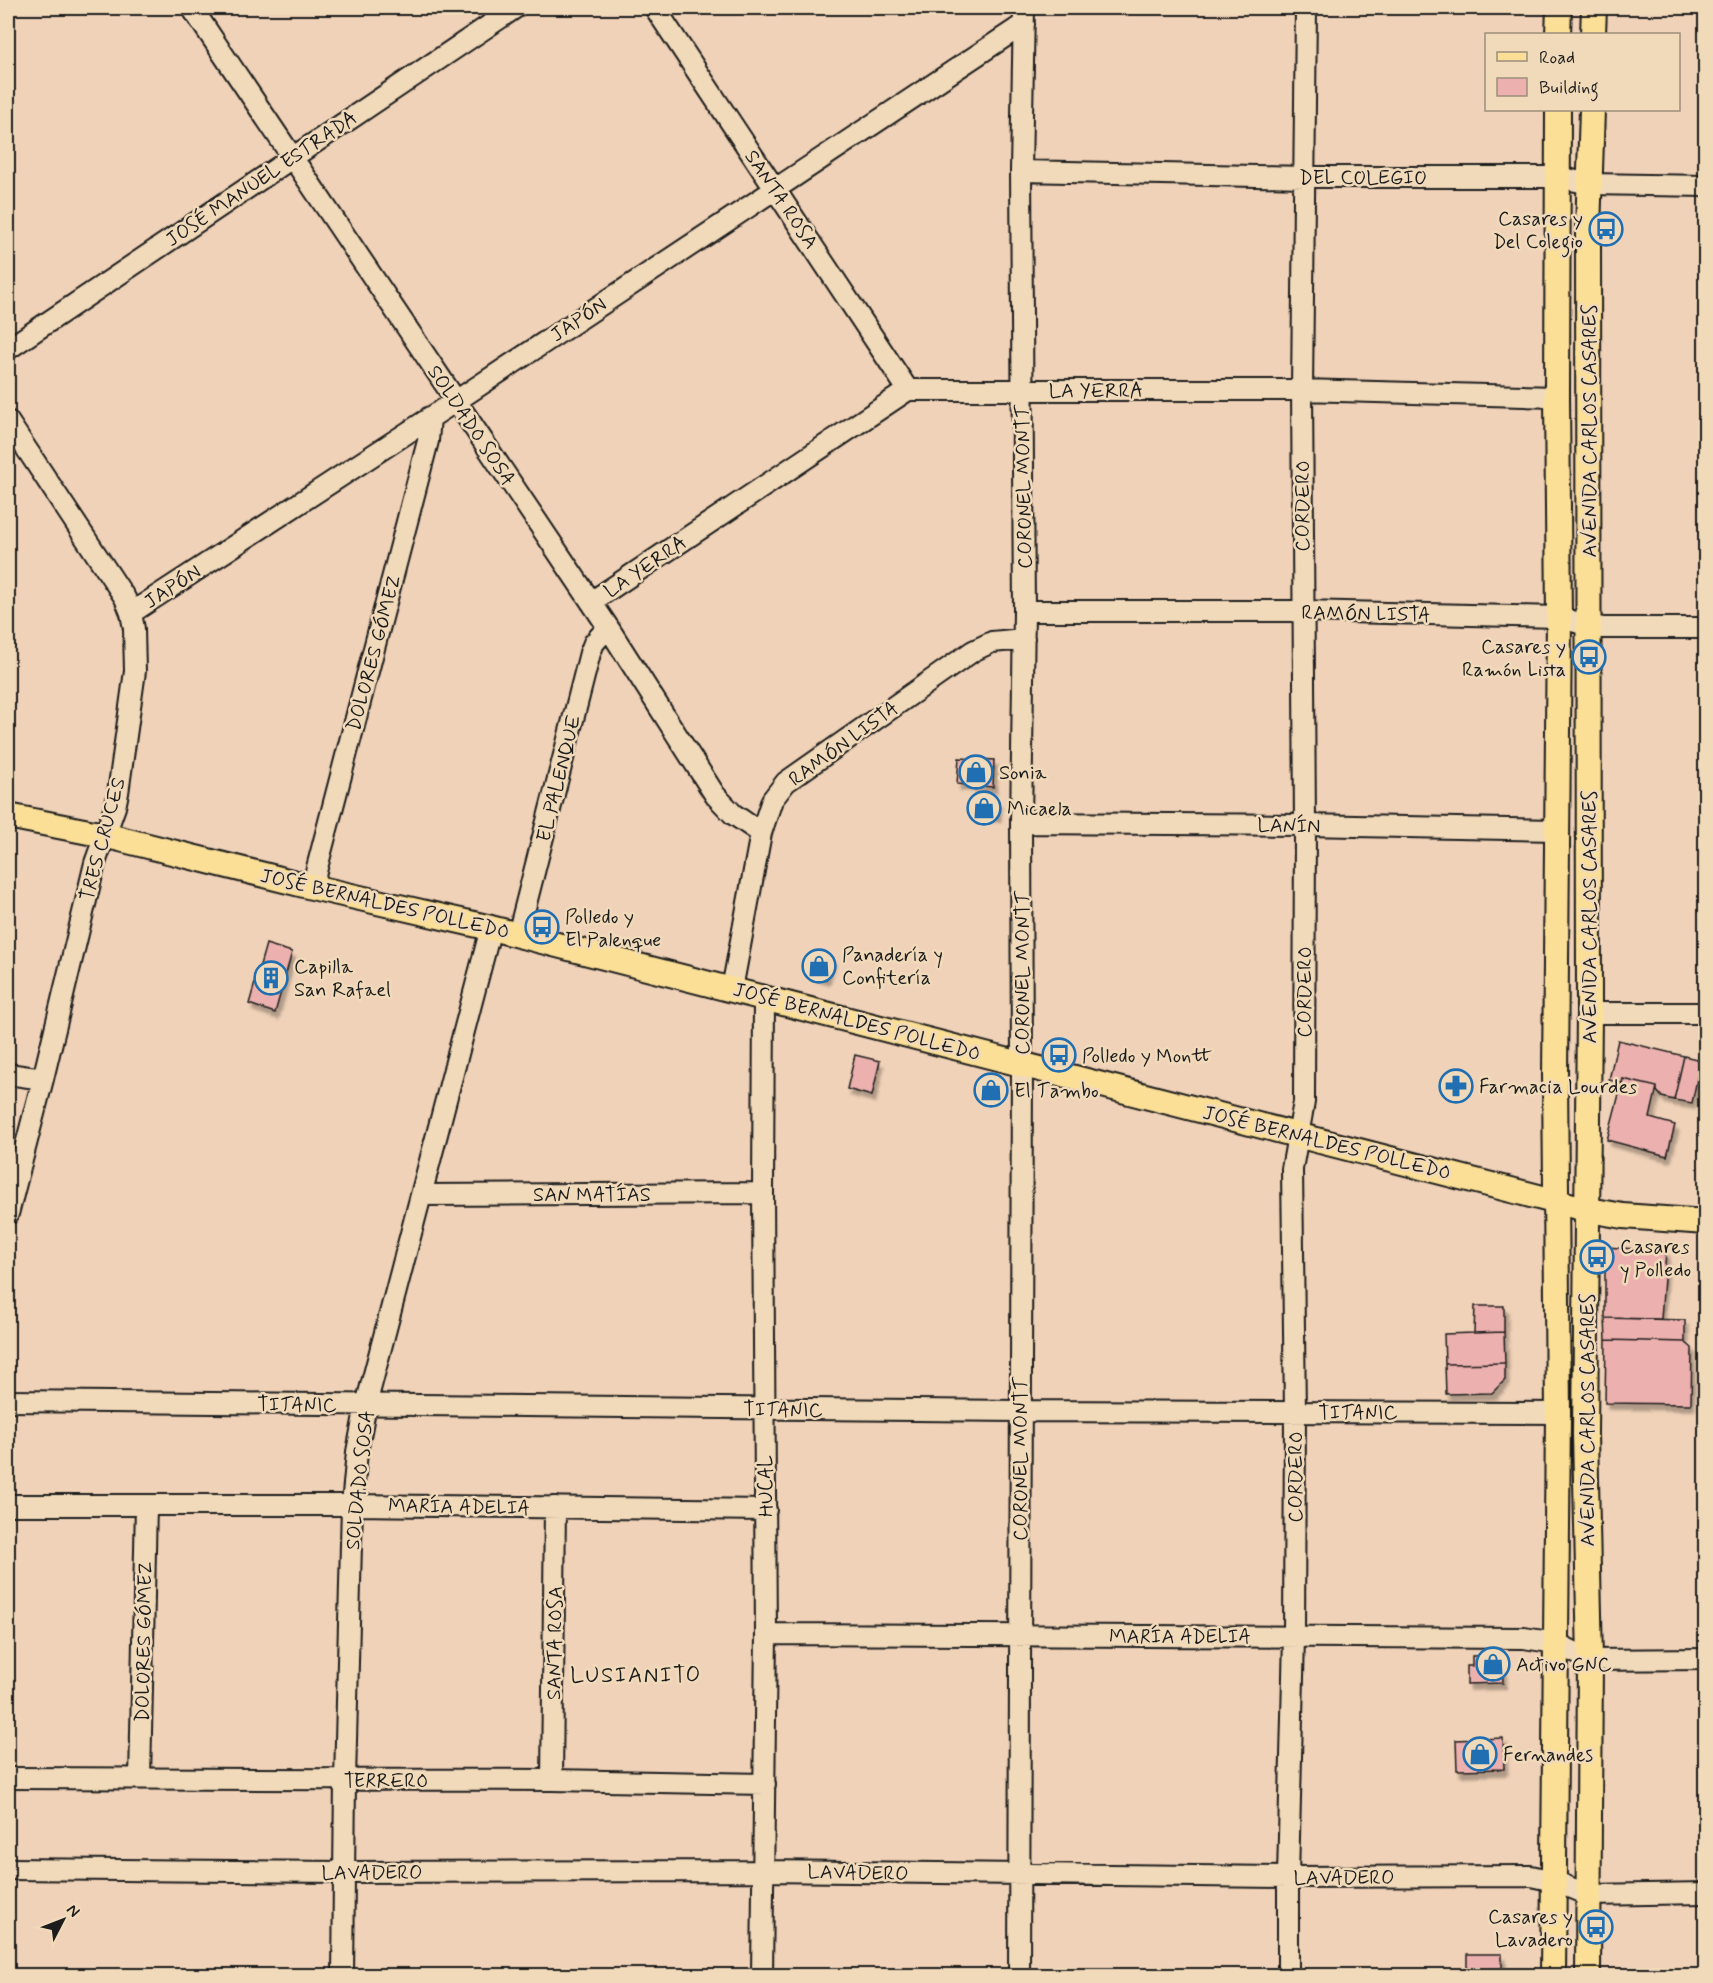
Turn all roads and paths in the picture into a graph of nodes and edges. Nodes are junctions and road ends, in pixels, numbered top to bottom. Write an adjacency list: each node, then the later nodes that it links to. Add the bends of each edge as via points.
1 (192, 8): 12 (street, SOLDADO SOSA)
2 (515, 8): 12 (street, JOSÉ MANUEL ESTRADA)
3 (655, 8): 18 (street, SANTA ROSA)
4 (1306, 8): 14 (street, CORDERO)
5 (1559, 8): 8 (main road)
6 (1594, 8): 9 (main road)
7 (1024, 16): 13 (street, CORONEL MONTT); 18 (street, JAPÓN)
8 (1558, 33)
9 (1593, 33)
10 (1558, 111): 15 (main road, AVENIDA CARLOS CASARES)
11 (1592, 111): 16 (main road, AVENIDA CARLOS CASARES)
12 (292, 158): 19 (street, JOSÉ MANUEL ESTRADA); 24 (street, SOLDADO SOSA)
13 (1021, 171): 14 (street, DEL COLEGIO); 21 (street, CORONEL MONTT)
14 (1305, 177): 15 (street, DEL COLEGIO); 22 (street, CORDERO)
15 (1558, 177): 16 (street, DEL COLEGIO); 23 (main road, AVENIDA CARLOS CASARES)
16 (1590, 183): 17 (street, DEL COLEGIO); 32 (main road, AVENIDA CARLOS CASARES)
17 (1706, 186)
18 (775, 189): 20 (street, SANTA ROSA); 24 (street, JAPÓN)
19 (8, 349)
20 (908, 390): 21 (street, LA YERRA); 27 (street, LA YERRA)
21 (1022, 390): 22 (street, LA YERRA); 28 (street, CORONEL MONTT)
22 (1302, 390): 23 (street, LA YERRA); 29 (street, CORDERO)
23 (1557, 397): 31 (main road, AVENIDA CARLOS CASARES)
24 (456, 400): 25 (street, JAPÓN); 27 (street, SOLDADO SOSA)
25 (430, 417): 30 (street, JAPÓN); 42 (street, DOLORES GÓMEZ, via 428,441)
26 (8, 421): 30 (street, TRES CRUCES, via 125,598)
27 (591, 602): 33 (street, SOLDADO SOSA)
28 (1024, 611): 29 (street, RAMÓN LISTA); 35 (street, CORONEL MONTT)
29 (1303, 611): 31 (street, RAMÓN LISTA); 38 (street, CORDERO)
30 (131, 613): 41 (street, TRES CRUCES, via 135,671 118,793)
31 (1559, 617): 32 (street, RAMÓN LISTA); 39 (main road, AVENIDA CARLOS CASARES)
32 (1589, 626): 34 (street, RAMÓN LISTA); 48 (main road, AVENIDA CARLOS CASARES)
33 (608, 627): 40 (street, SOLDADO SOSA, via 715,795 733,814); 44 (street, EL PALENQUE, via 590,653)
34 (1706, 628)
35 (1024, 639): 37 (street, CORONEL MONTT); 40 (street, RAMÓN LISTA, via 992,642 973,651 786,782 772,800)
36 (8, 816): 41 (main road, JOSÉ BERNALDES POLLEDO)
37 (1021, 823): 38 (street, LANÍN); 49 (street, CORONEL MONTT)
38 (1305, 825): 39 (street, LANÍN); 52 (street, CORDERO, via 1304,1102)
39 (1556, 830): 55 (main road, AVENIDA CARLOS CASARES)
40 (761, 833): 45 (street, RAMÓN LISTA)
41 (104, 835): 42 (main road, JOSÉ BERNALDES POLLEDO); 51 (street, TRES CRUCES)
42 (312, 887): 43 (main road, JOSÉ BERNALDES POLLEDO)
43 (491, 928): 44 (main road, JOSÉ BERNALDES POLLEDO); 54 (street, SOLDADO SOSA)
44 (518, 935): 45 (main road, JOSÉ BERNALDES POLLEDO)
45 (732, 989): 46 (main road, JOSÉ BERNALDES POLLEDO)
46 (764, 997): 49 (main road, JOSÉ BERNALDES POLLEDO); 53 (street, HUCAL)
47 (1706, 1012): 48 (street)
48 (1589, 1013): 56 (main road, AVENIDA CARLOS CASARES)
49 (1022, 1064): 52 (main road, JOSÉ BERNALDES POLLEDO); 62 (street, CORONEL MONTT)
50 (8, 1074): 51 (street)
51 (43, 1079): 57 (street, TRES CRUCES)
52 (1298, 1134): 55 (main road, JOSÉ BERNALDES POLLEDO); 63 (street, CORDERO, via 1292,1169)
53 (763, 1193): 54 (street, SAN MATÍAS); 61 (street, HUCAL)
54 (421, 1195): 60 (street, SOLDADO SOSA)
55 (1556, 1201): 56 (main road, JOSÉ BERNALDES POLLEDO); 64 (main road, AVENIDA CARLOS CASARES)
56 (1589, 1210): 58 (main road, JOSÉ BERNALDES POLLEDO); 75 (main road, AVENIDA CARLOS CASARES, via 1585,1434)
57 (8, 1214)
58 (1706, 1222)
59 (8, 1401): 60 (street, TITANIC)
60 (366, 1405): 61 (street, TITANIC); 67 (street, SOLDADO SOSA)
61 (765, 1408): 62 (street, TITANIC); 69 (street, HUCAL)
62 (1020, 1411): 63 (street, TITANIC); 71 (street, CORONEL MONTT)
63 (1295, 1412): 64 (street, TITANIC); 72 (street, CORDERO)
64 (1558, 1413): 73 (main road, AVENIDA CARLOS CASARES)
65 (8, 1504): 66 (street, MARÍA ADELIA)
66 (146, 1505): 67 (street, MARÍA ADELIA); 77 (street, DOLORES GÓMEZ)
67 (352, 1505): 68 (street, MARÍA ADELIA); 78 (street, SOLDADO SOSA)
68 (555, 1507): 69 (street, MARÍA ADELIA); 79 (street, SANTA ROSA)
69 (766, 1510): 70 (street, HUCAL)
70 (766, 1634): 71 (street, MARÍA ADELIA); 80 (street, HUCAL)
71 (1020, 1635): 72 (street, MARÍA ADELIA); 84 (street, CORONEL MONTT)
72 (1294, 1637): 73 (street, MARÍA ADELIA, via 1524,1638); 85 (street, CORDERO)
73 (1556, 1643): 75 (street, MARÍA ADELIA); 86 (main road, AVENIDA CARLOS CASARES)
74 (1706, 1659): 75 (street)
75 (1590, 1660): 88 (main road, AVENIDA CARLOS CASARES)
76 (8, 1778): 77 (street, TERRERO)
77 (140, 1778): 78 (street, TERRERO)
78 (345, 1780): 79 (street, TERRERO); 83 (street, SOLDADO SOSA)
79 (552, 1780): 80 (street, TERRERO)
80 (765, 1784): 82 (street, HUCAL)
81 (8, 1869): 83 (street, LAVADERO)
82 (764, 1871): 83 (street, LAVADERO); 84 (street, LAVADERO); 90 (street, HUCAL)
83 (344, 1872): 89 (street, SOLDADO SOSA)
84 (1019, 1875): 85 (street, LAVADERO); 91 (street, CORONEL MONTT)
85 (1288, 1877): 86 (street, LAVADERO, via 1531,1876); 92 (street, CORDERO)
86 (1554, 1881): 88 (street, LAVADERO); 93 (main road, AVENIDA CARLOS CASARES)
87 (1706, 1893): 88 (street, LAVADERO)
88 (1588, 1895): 94 (main road, AVENIDA CARLOS CASARES)
89 (343, 1976)
90 (762, 1976)
91 (1019, 1976)
92 (1288, 1976)
93 (1553, 1976)
94 (1588, 1976)

